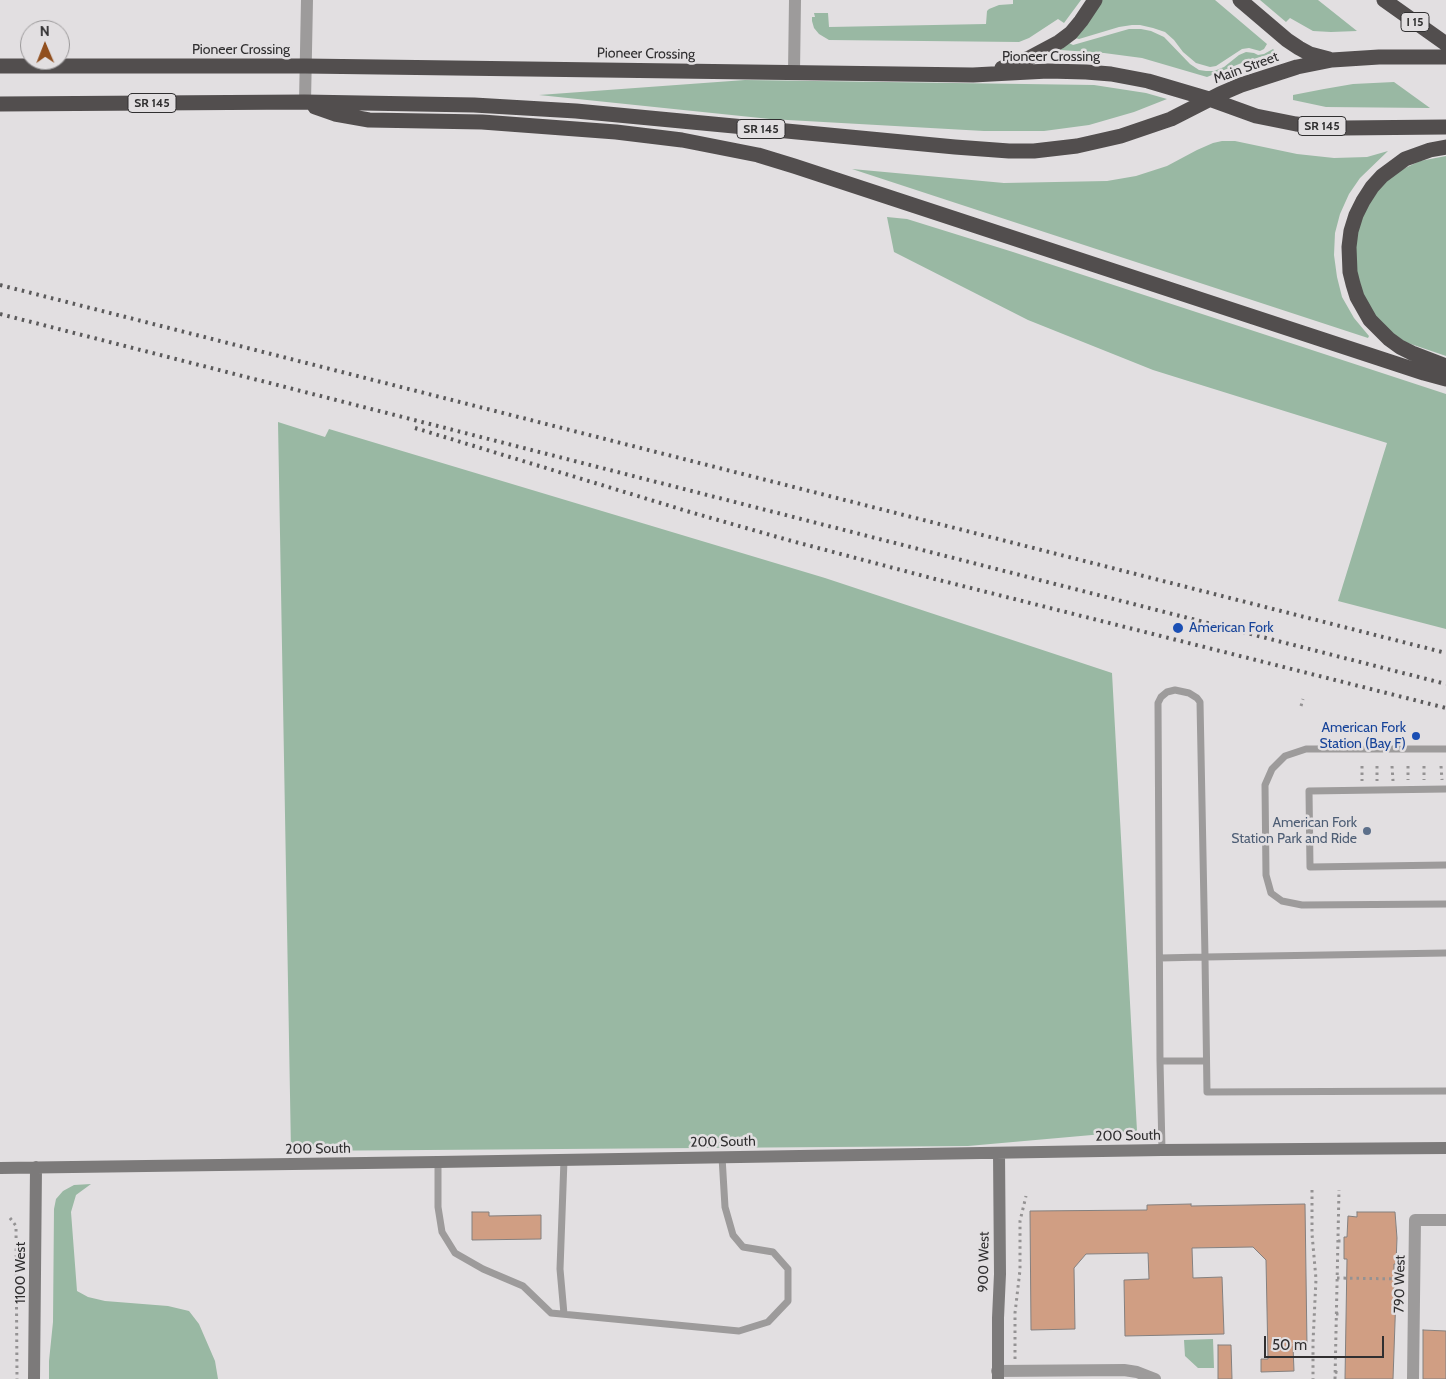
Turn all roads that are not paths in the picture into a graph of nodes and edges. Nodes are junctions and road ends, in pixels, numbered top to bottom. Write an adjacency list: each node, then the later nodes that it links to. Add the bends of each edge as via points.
1 (307, 0): 10 (street)
2 (795, 0): 11 (street)
3 (1095, 0): 12 (highway, via 1082,22 1059,42 1011,65)
4 (1240, 0): 8 (highway, via 1299,48)
5 (1384, 0): 6 (highway, I 15)
6 (1446, 44)
7 (1446, 57): 8 (highway, Main Street / SR 145)
8 (1332, 60): 13 (highway, Main Street / SR 145, via 1276,73)
9 (0, 66): 10 (highway, Pioneer Crossing / SR 145)
10 (305, 66): 11 (highway, Pioneer Crossing / SR 145); 14 (street)
11 (794, 72): 12 (highway, Pioneer Crossing / SR 145)
12 (973, 75): 13 (highway, Pioneer Crossing / SR 145, via 1048,71 1103,73 1148,81)
13 (1209, 99): 14 (highway, SR 145, via 1171,119 1121,136 1062,149 1009,151 576,111 474,105); 16 (highway, Main Street / SR 145, via 1269,119 1312,126)
14 (305, 102): 15 (highway, SR 145); 19 (highway, via 335,114 369,120 482,122 582,129 682,140 758,156)
15 (0, 104)
16 (1443, 127)
17 (1446, 147): 18 (highway, via 1411,156 1382,176 1359,208 1349,247 1353,284 1370,320 1400,347)
18 (1446, 366)
19 (1446, 379)
20 (1446, 749): 23 (lane, via 1306,749 1285,756 1272,768 1265,785 1266,875 1271,893 1282,901 1302,905)
21 (1446, 788): 22 (lane, via 1309,792 1310,867)
22 (1446, 865)
23 (1446, 904)
24 (1446, 953): 26 (lane)
25 (1160, 958): 26 (lane); 26 (lane, via 1158,703 1167,692 1175,690 1189,693 1200,702); 27 (lane)
26 (1205, 958): 28 (lane)
27 (1160, 1061): 28 (lane); 31 (lane)
28 (1206, 1061): 29 (lane, via 1207,1092)
29 (1446, 1091)
30 (1446, 1148): 31 (street, 200 South)
31 (1162, 1150): 32 (street, 200 South)
32 (999, 1153): 33 (street, 200 South); 41 (street, 900 West)
33 (722, 1157): 34 (street, 200 South); 39 (lane, via 725,1208 733,1235 743,1247 773,1252 788,1269 788,1301 768,1322 738,1331)
34 (564, 1160): 35 (street, 200 South); 39 (lane, via 560,1269)
35 (438, 1162): 36 (street, 200 South); 39 (lane, via 438,1208 442,1232 455,1252 483,1269 523,1286 551,1313)
36 (36, 1167): 37 (street, 200 South); 42 (street, 1100 West)
37 (0, 1168)
38 (1446, 1220): 44 (street, 790 West, via 1415,1220)
39 (564, 1314)
40 (1110, 1374): 41 (street, 900 West); 43 (street, 900 West, via 1124,1370)
41 (998, 1375)
42 (34, 1379)
43 (1155, 1379)
44 (1413, 1379)

